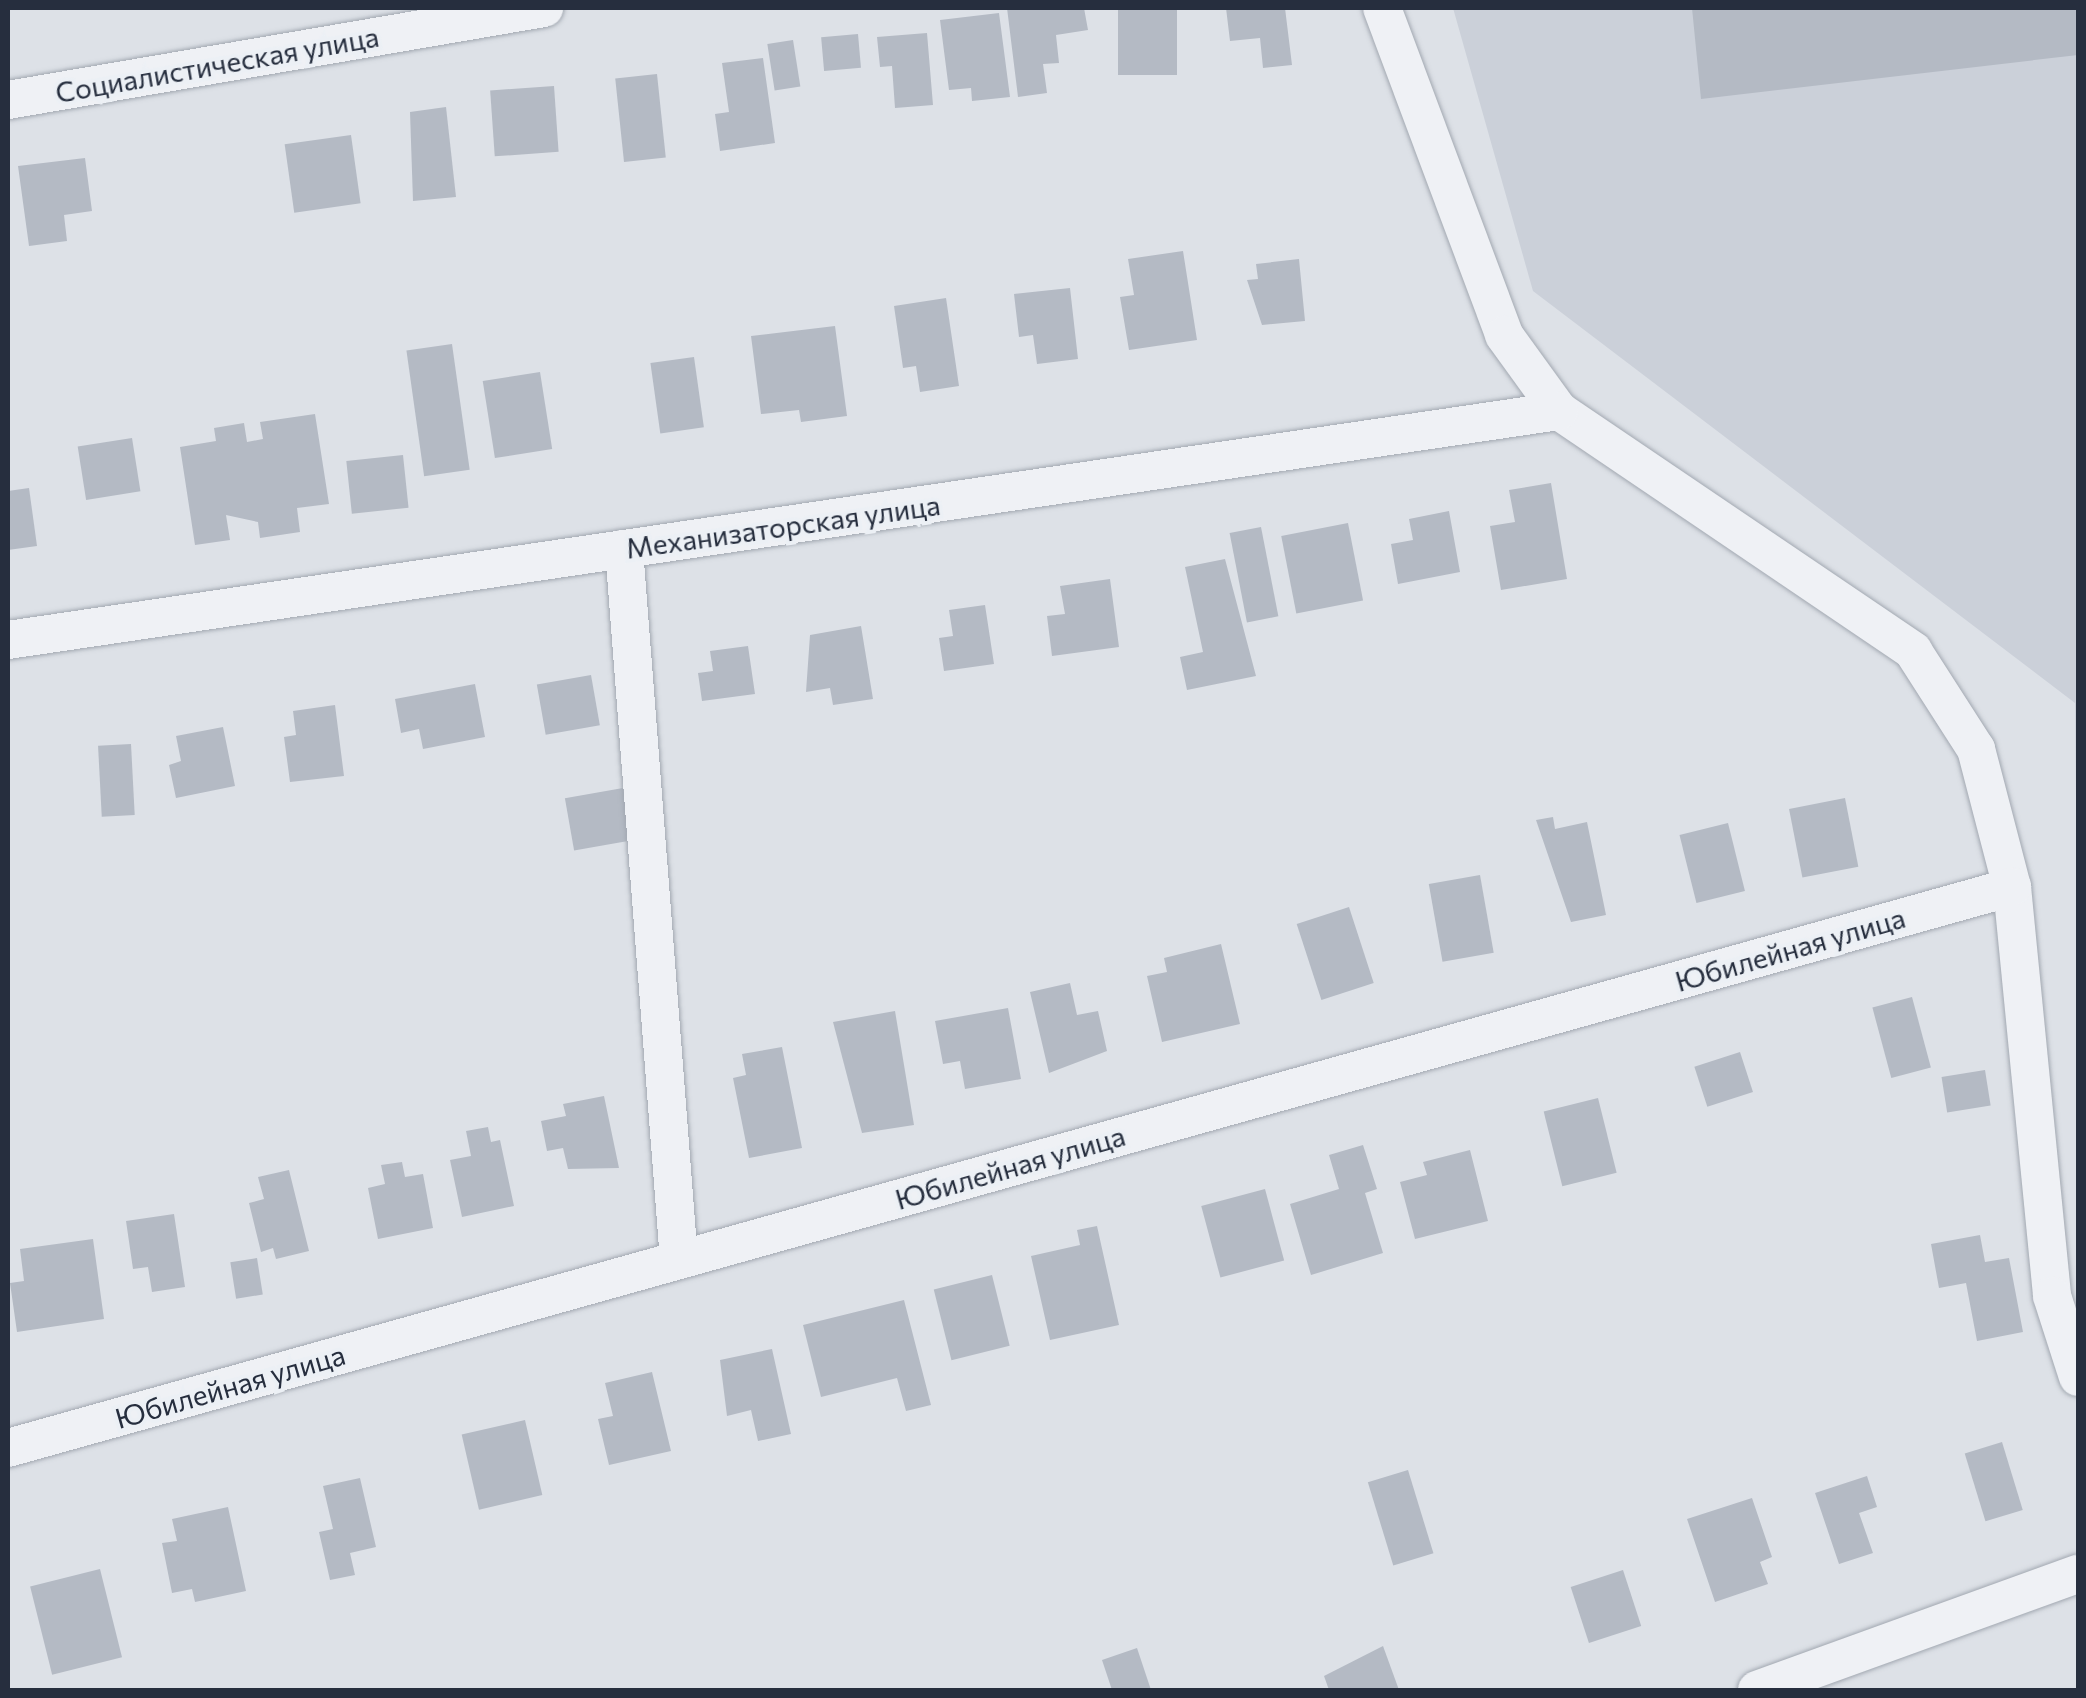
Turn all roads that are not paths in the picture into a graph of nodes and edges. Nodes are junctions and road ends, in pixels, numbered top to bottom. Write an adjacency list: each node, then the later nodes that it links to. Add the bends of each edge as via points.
1 (544, 8): 3 (street, Социалистическая улица)
2 (1382, 8): 4 (street, via 1504,335)
3 (8, 100)
4 (1560, 411): 5 (street, Механизаторская улица); 7 (street, via 1914,651 1976,749)
5 (624, 549): 6 (street, Механизаторская улица); 8 (street)
6 (8, 640)
7 (2012, 887): 8 (street, Юбилейная улица); 9 (street, via 2052,1296)
8 (679, 1260): 10 (street, Юбилейная улица)
9 (2078, 1377)
10 (8, 1448)
11 (2078, 1574): 12 (street)
12 (1757, 1690)

